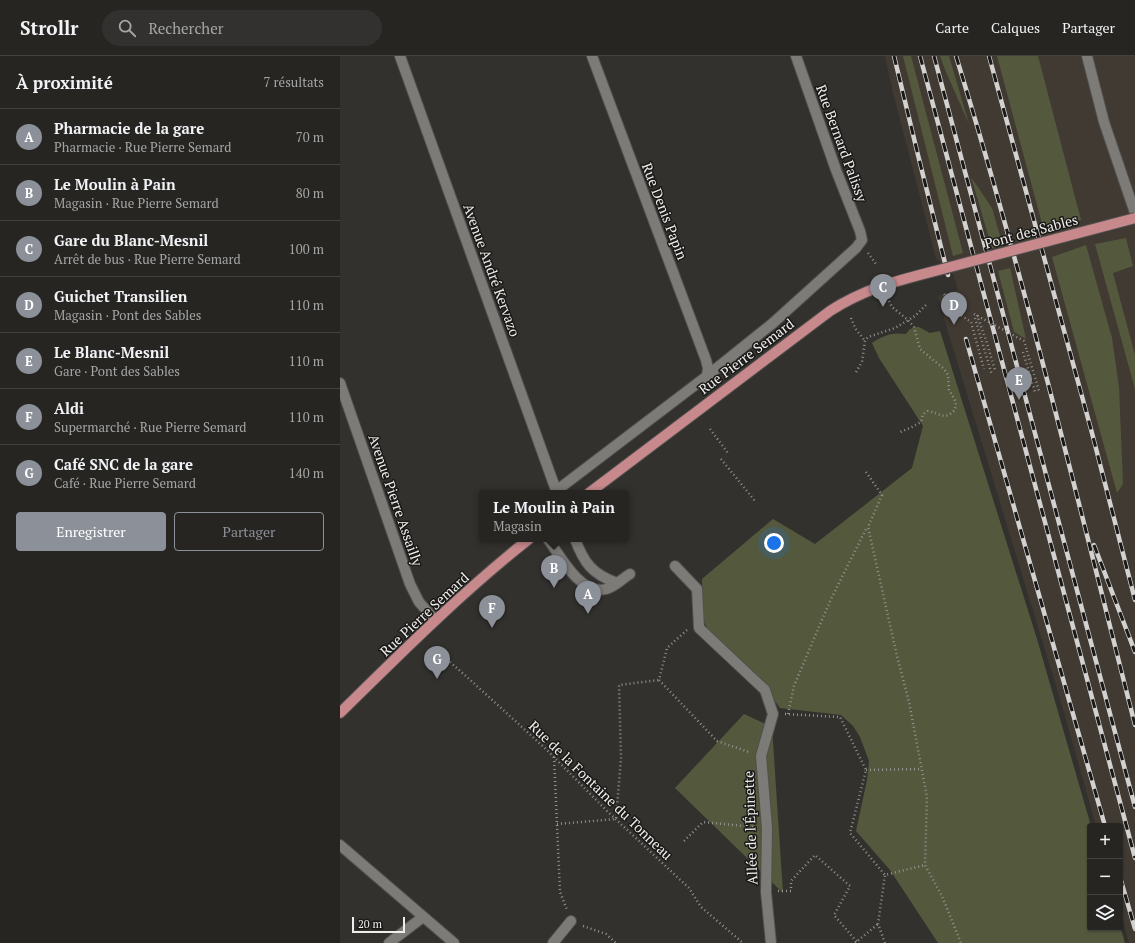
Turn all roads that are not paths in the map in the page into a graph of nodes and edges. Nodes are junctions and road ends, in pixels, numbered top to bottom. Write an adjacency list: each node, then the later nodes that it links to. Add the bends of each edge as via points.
1 (400, 56): 11 (street, Avenue André Kervazo)
2 (592, 56): 9 (street, Rue Denis Papin, via 706,360)
3 (796, 56): 7 (street, Rue Bernard Palissy)
4 (1087, 56): 5 (street, via 1104,122)
5 (1135, 214)
6 (1135, 218): 8 (main road, Pont des Sables, bridge)
7 (862, 240): 9 (street, Rue Pierre Semard, via 773,323)
8 (935, 271): 13 (main road, Rue Pierre Semard, via 869,290 847,300)
9 (707, 376): 12 (street, Rue Pierre Semard)
10 (340, 383): 20 (street, Avenue Pierre Assailly, via 410,584 418,602)
11 (556, 490)
12 (560, 490)
13 (593, 490)
14 (525, 542): 20 (main road, Rue Pierre Semard)
15 (550, 542): 19 (street, via 573,575 591,588 608,589)
16 (576, 542): 19 (street, via 588,566 604,578)
17 (675, 566): 28 (street, Allée de l'Épinette, via 697,589 699,628 765,690 773,714 761,756 767,828 766,892)
18 (630, 574): 19 (street)
19 (617, 583)
20 (435, 620): 21 (main road, Rue Pierre Semard)
21 (340, 713)
22 (340, 845): 23 (street)
23 (423, 917): 25 (street); 26 (street)
24 (571, 922): 27 (street)
25 (389, 943)
26 (454, 943)
27 (553, 943)
28 (771, 943)

